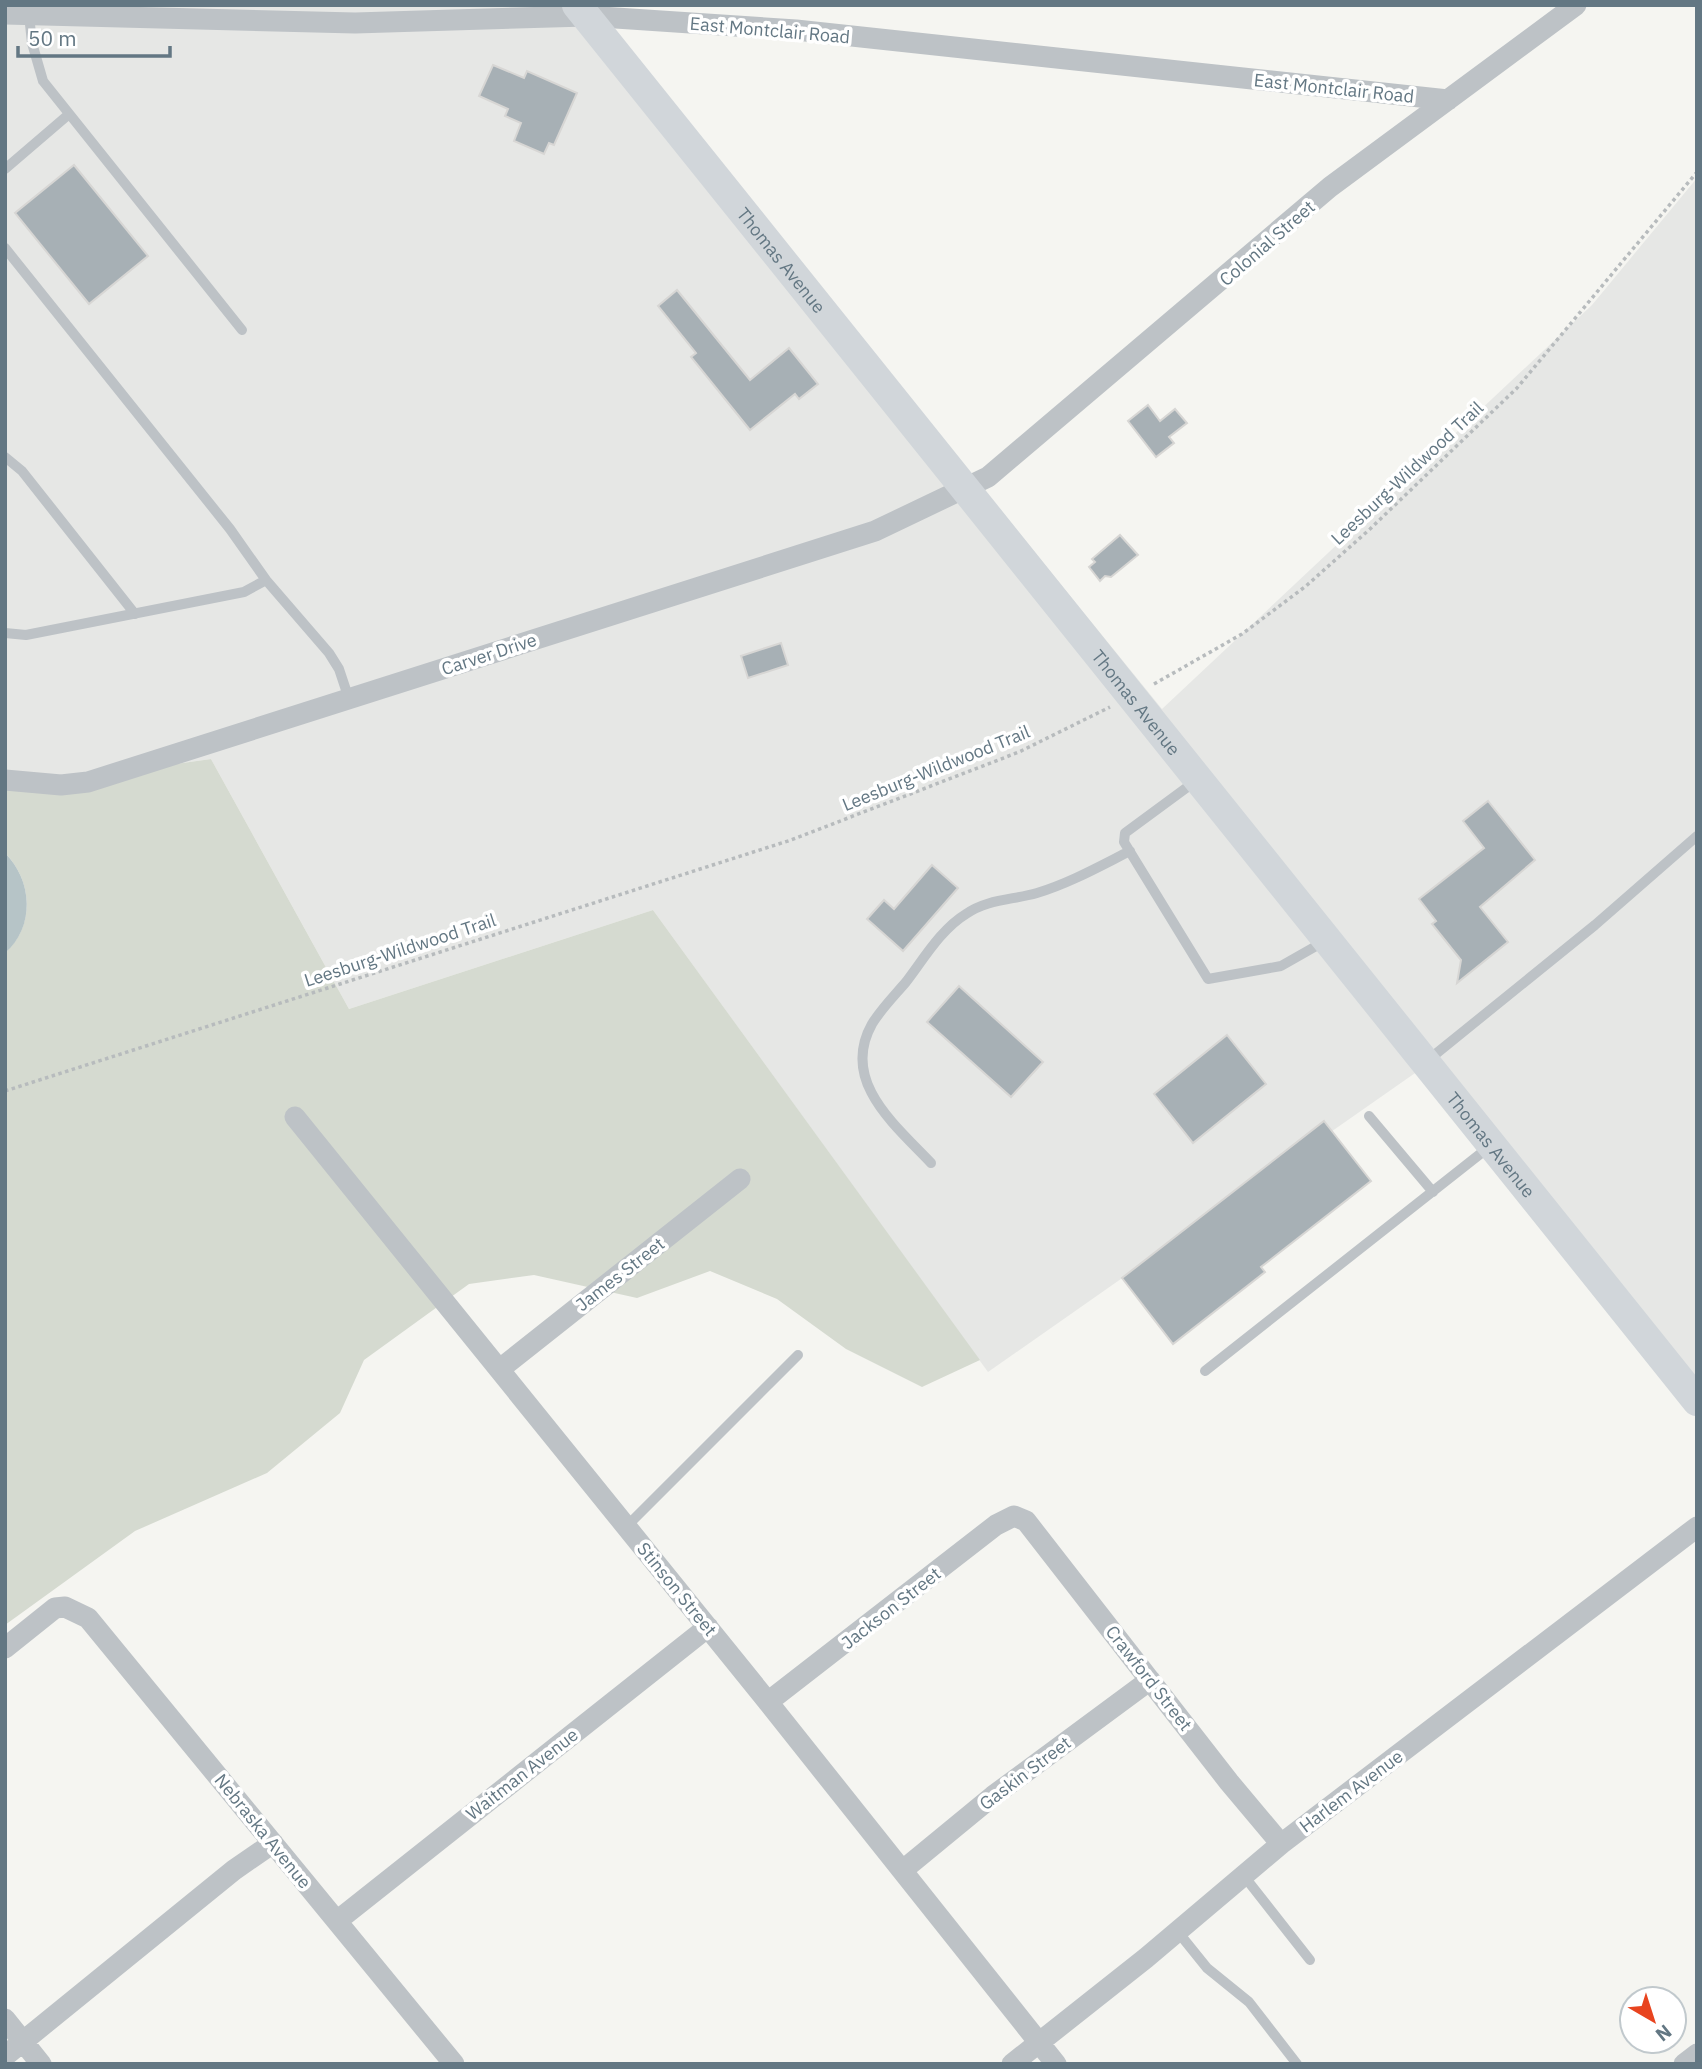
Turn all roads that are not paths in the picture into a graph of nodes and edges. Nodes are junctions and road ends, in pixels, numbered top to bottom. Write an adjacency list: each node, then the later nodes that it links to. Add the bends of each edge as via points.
1 (1567, 8): 5 (street, Colonial Street)
2 (581, 11): 4 (street, East Montclair Road, via 355,23); 5 (street, East Montclair Road); 11 (street, Thomas Avenue)
3 (5, 14): 4 (street, East Montclair Road)
4 (29, 15): 6 (lane, via 43,80)
5 (1448, 100): 11 (street, Colonial Street, via 1331,187 988,477)
6 (68, 115): 7 (lane); 9 (lane)
7 (5, 169)
8 (5, 248): 12 (lane)
9 (242, 330)
10 (5, 457): 13 (lane, via 22,471)
11 (965, 489): 15 (street, Carver Drive, via 875,531); 16 (street, Thomas Avenue)
12 (267, 580): 13 (lane, via 243,592); 15 (lane, via 329,653)
13 (135, 614): 14 (lane, via 26,635)
14 (5, 633)
15 (349, 699): 17 (street, Carver Drive, via 88,782 61,785)
16 (1198, 779): 19 (lane, via 1125,834); 20 (street, Thomas Avenue)
17 (5, 780)
18 (1697, 836): 21 (lane)
19 (1130, 851): 20 (lane, via 1208,979 1280,966); 25 (lane, via 1035,894 992,902 965,914 872,1024 862,1054 865,1084 884,1113)
20 (1327, 940): 21 (street, Thomas Avenue)
21 (1425, 1063): 24 (street, Thomas Avenue)
22 (1369, 1116): 27 (lane)
23 (295, 1117): 29 (street, Stinson Street)
24 (1492, 1145): 27 (lane); 31 (street, Thomas Avenue)
25 (931, 1164)
26 (740, 1179): 29 (street, James Street)
27 (1433, 1192): 30 (lane)
28 (798, 1354): 33 (lane)
29 (500, 1368): 33 (street, Stinson Street)
30 (1205, 1371)
31 (1697, 1401)
32 (1014, 1516): 37 (street, Crawford Street, via 1026,1521); 38 (street, Jackson Street, via 996,1525)
33 (626, 1526): 35 (street, Stinson Street)
34 (1697, 1527): 40 (street, Harlem Avenue)
35 (708, 1627): 38 (street, Stinson Street); 43 (street, Waitman Avenue)
36 (5, 1648): 39 (street, Nebraska Avenue, via 55,1608 65,1607 89,1618)
37 (1150, 1680): 40 (street, Crawford Street); 41 (street, Gaskin Street, via 993,1796)
38 (768, 1702): 41 (street, Stinson Street)
39 (273, 1843): 43 (street, Nebraska Avenue); 47 (street)
40 (1282, 1844): 42 (street, Harlem Avenue)
41 (903, 1870): 48 (street, Stinson Street)
42 (1244, 1876): 44 (street, Harlem Avenue); 45 (lane)
43 (337, 1921): 52 (street, Nebraska Avenue)
44 (1178, 1931): 48 (street, Harlem Avenue); 55 (lane, via 1207,1968 1249,2002)
45 (1310, 1960)
46 (5, 2019): 47 (street)
47 (23, 2041): 50 (street); 51 (street)
48 (1039, 2043): 53 (street, Harlem Avenue); 54 (street, Stinson Street)
49 (1697, 2054): 56 (street)
50 (5, 2056)
51 (41, 2064)
52 (454, 2064)
53 (1012, 2064)
54 (1056, 2064)
55 (1297, 2064)
56 (1684, 2064)

